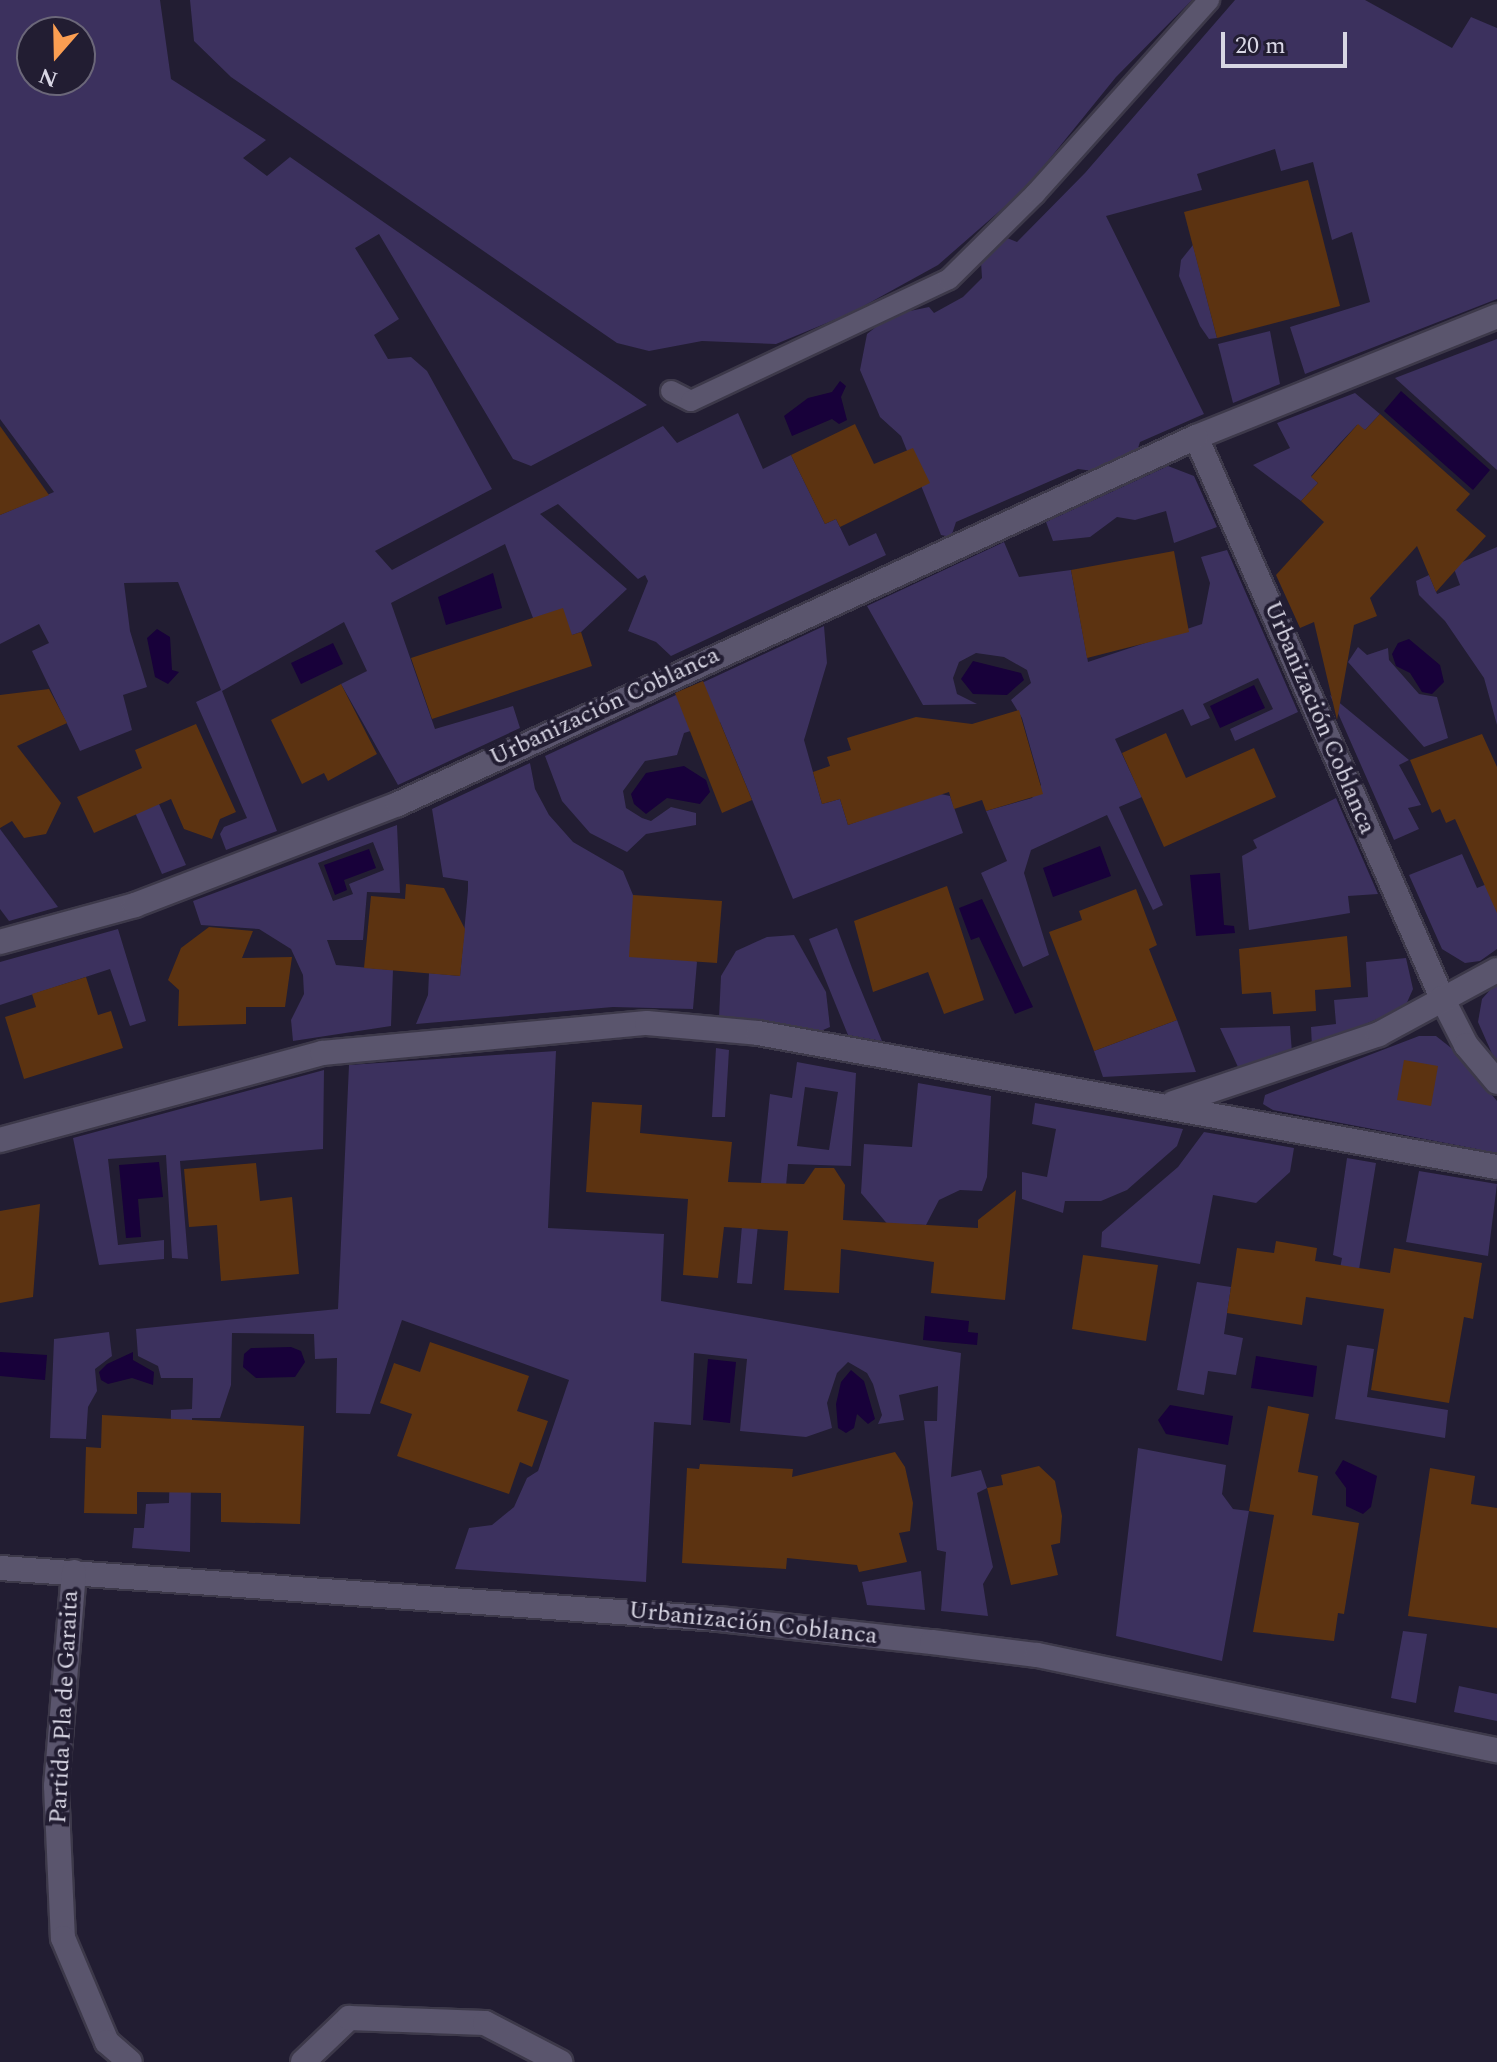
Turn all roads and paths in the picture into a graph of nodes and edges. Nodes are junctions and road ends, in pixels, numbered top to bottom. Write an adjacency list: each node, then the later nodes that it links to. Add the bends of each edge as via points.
1 (1209, 0): 3 (lane, via 1035,194 949,279 691,401)
2 (1497, 316): 4 (street, Urbanización Coblanca)
3 (671, 391)
4 (1196, 437): 5 (street, Urbanización Coblanca, via 398,804 149,900); 7 (street, Urbanización Coblanca)
5 (0, 942)
6 (1497, 970): 7 (street)
7 (1442, 998): 8 (street, Urbanización Coblanca, via 1466,1045); 9 (street, via 1379,1034)
8 (1497, 1082)
9 (1167, 1105): 10 (street, via 758,1033 647,1023 322,1053); 11 (street)
10 (0, 1140)
11 (1497, 1167)
12 (0, 1568): 13 (street, Urbanización Coblanca)
13 (74, 1572): 14 (street, Urbanización Coblanca, via 719,1619 1037,1655); 15 (street, Partida Pla de Garaita, via 56,1786 63,1938 107,2042)
14 (1497, 1750)
15 (130, 2062)
16 (303, 2062): 17 (street, via 349,2018 485,2023)
17 (560, 2062)

